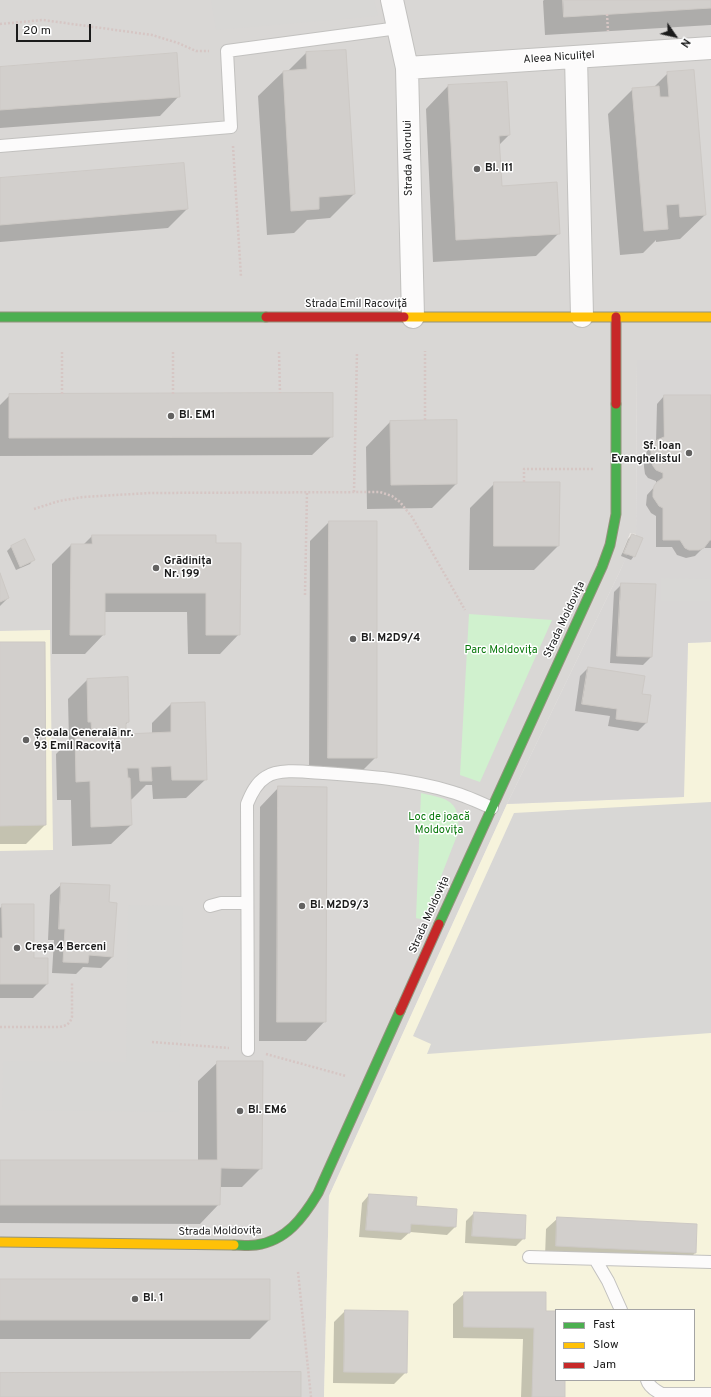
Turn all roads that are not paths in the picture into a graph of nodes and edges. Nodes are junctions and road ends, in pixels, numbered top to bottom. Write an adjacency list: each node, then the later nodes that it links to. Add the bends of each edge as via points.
1 (392, 0): 2 (street, Strada Aliorului)
2 (398, 28): 5 (street, Strada Aliorului); 6 (lane, via 227,51 231,127)
3 (711, 48): 4 (street, Aleea Niculițel)
4 (576, 57): 5 (street, Aleea Niculițel); 7 (street)
5 (407, 68): 9 (street, Strada Aliorului)
6 (0, 146)
7 (582, 316): 9 (street, Strada Emil Racoviță); 10 (street, Strada Emil Racoviță)
8 (0, 317): 9 (street, Strada Emil Racoviță)
9 (413, 317)
10 (616, 317): 11 (street, Strada Emil Racoviță); 12 (street, Strada Moldovița, via 616,514 610,545 606,559)
11 (711, 317)
12 (492, 808): 13 (lane, via 453,792 412,782 375,776 277,772 265,777 254,789 247,804); 16 (street, Strada Moldovița, via 318,1193 303,1218 292,1229 281,1238 255,1245)
13 (247, 903): 14 (lane, via 221,903); 15 (lane)
14 (210, 906)
15 (248, 1050)
16 (0, 1242)
17 (529, 1257): 18 (lane)
18 (595, 1259): 19 (lane); 20 (lane)
19 (711, 1262)
20 (621, 1309)
21 (647, 1381): 22 (lane, via 662,1394)
22 (711, 1394)

